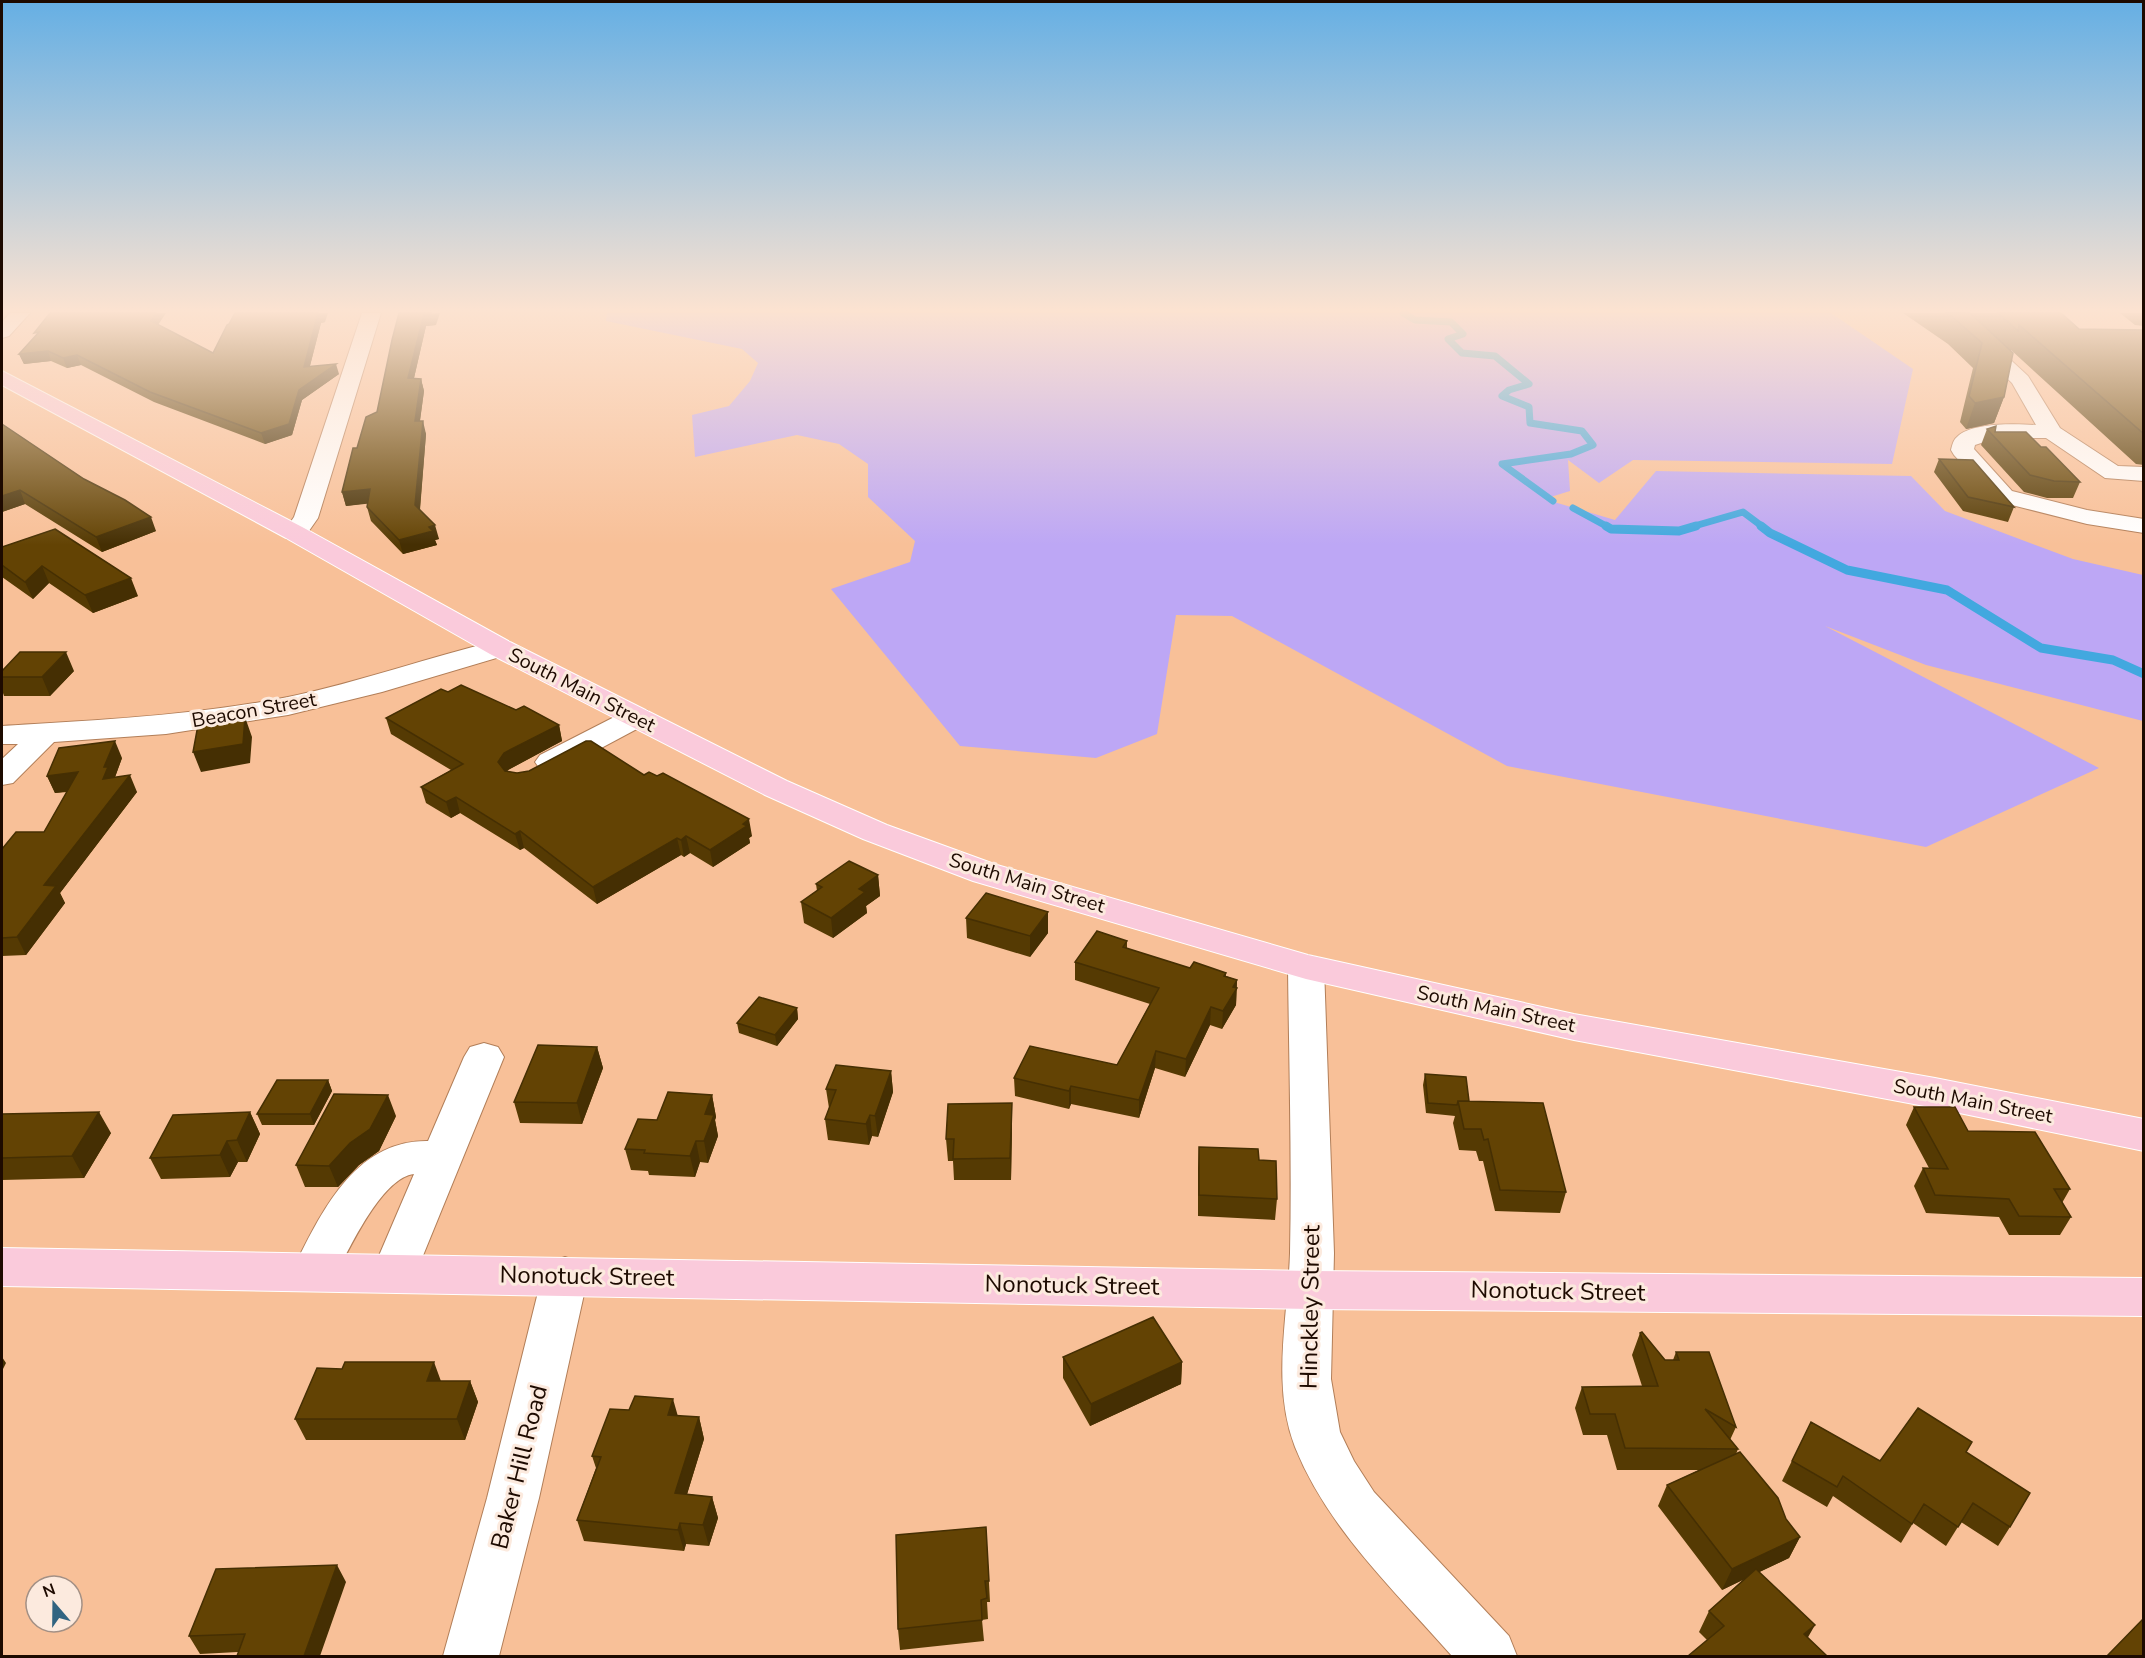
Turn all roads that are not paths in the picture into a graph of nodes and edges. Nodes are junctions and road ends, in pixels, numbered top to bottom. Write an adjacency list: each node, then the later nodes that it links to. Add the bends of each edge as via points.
1 (27, 390): 7 (main road, South Main Street)
2 (347, 390): 7 (street, via 306,518)
3 (2027, 390): 4 (street)
4 (2051, 432): 5 (street, via 2113,473); 6 (street, via 1979,433 1965,441 1962,450 2004,496 2087,518)
5 (2144, 474)
6 (2144, 526)
7 (295, 533): 8 (main road, South Main Street)
8 (500, 648): 9 (main road, South Main Street); 10 (street, Beacon Street, via 328,697 231,716 139,728)
9 (637, 717): 12 (street); 14 (main road, South Main Street, via 776,788 874,832 985,873)
10 (45, 734): 11 (street, Beacon Street); 13 (street)
11 (2, 735)
12 (531, 773)
13 (2, 776)
14 (1306, 967): 16 (main road, South Main Street, via 1574,1027); 22 (street, Hinckley Street)
15 (484, 1057): 17 (street)
16 (2144, 1135)
17 (442, 1158): 19 (street, via 399,1160 376,1175 359,1194); 20 (street)
18 (2, 1267): 19 (main road, Nonotuck Street)
19 (315, 1271): 20 (main road, Nonotuck Street)
20 (395, 1272): 21 (main road, Nonotuck Street)
21 (565, 1276): 22 (main road, Nonotuck Street); 24 (street, Baker Hill Road)
22 (1311, 1290): 23 (main road, Nonotuck Street); 25 (street, Hinckley Street, via 1306,1371 1311,1420 1322,1452 1356,1509)
23 (2144, 1297)
24 (471, 1656)
25 (1489, 1656)

